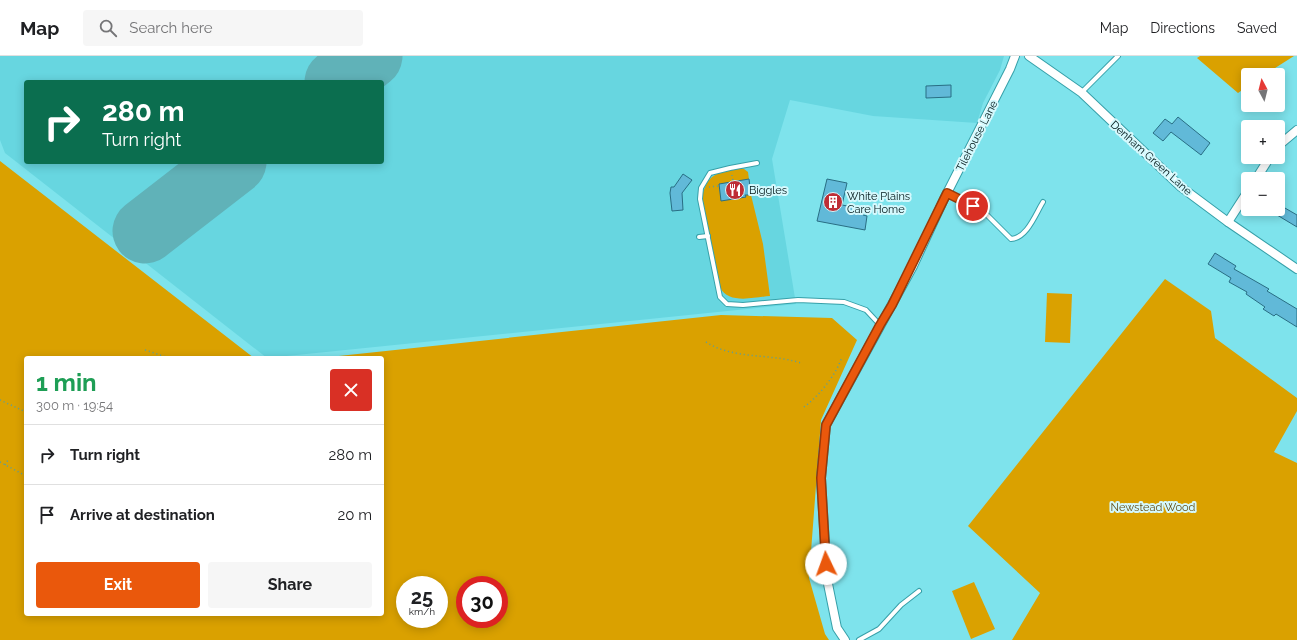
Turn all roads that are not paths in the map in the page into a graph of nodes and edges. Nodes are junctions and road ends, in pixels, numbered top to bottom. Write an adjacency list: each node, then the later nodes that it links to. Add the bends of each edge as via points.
1 (1015, 56): 8 (street, Tilehouse Lane)
2 (1029, 56): 4 (street, Denham Green Lane)
3 (1118, 56): 4 (lane)
4 (1082, 93): 11 (street, Denham Green Lane, via 1181,187)
5 (1297, 130): 6 (street)
6 (1285, 140)
7 (757, 163): 12 (lane, via 710,173 701,188 700,199)
8 (947, 193): 9 (lane, via 983,211 1011,239 1017,239 1024,233); 15 (street, Tilehouse Lane, via 886,318)
9 (1043, 202)
10 (1241, 202): 11 (street)
11 (1228, 222): 14 (street, Denham Green Lane)
12 (708, 236): 13 (lane); 15 (lane, via 720,297 727,304 798,300 844,302 866,310)
13 (699, 237)
14 (1297, 269)
15 (880, 325): 17 (street, Tilehouse Lane, via 826,425 821,478 827,579 837,628)
16 (919, 591): 18 (lane, via 901,605 879,629)
17 (845, 640)
18 (859, 640)

